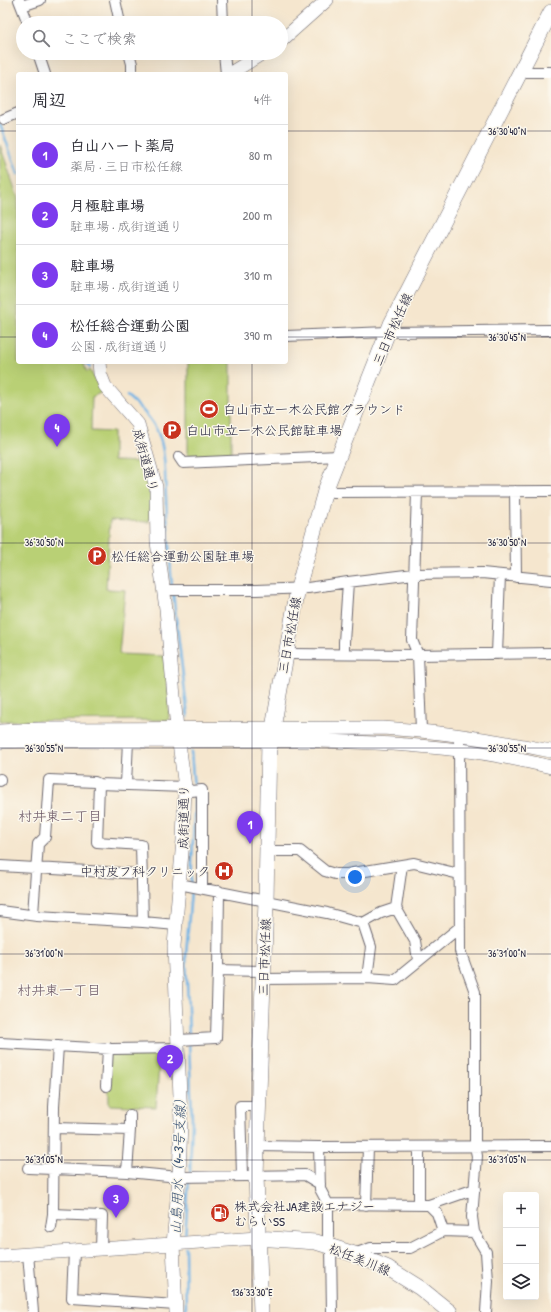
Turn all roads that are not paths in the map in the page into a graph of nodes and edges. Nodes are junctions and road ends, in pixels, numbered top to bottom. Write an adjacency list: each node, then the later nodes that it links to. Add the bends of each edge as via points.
1 (40, 0): 5 (street)
2 (115, 0): 8 (street)
3 (222, 0): 9 (street)
4 (327, 0): 10 (street)
5 (20, 3): 7 (street)
6 (551, 12): 19 (main road, 三日市松任線)
7 (25, 16)
8 (118, 16)
9 (223, 16)
10 (288, 35)
11 (40, 60): 15 (street)
12 (131, 60): 16 (street)
13 (225, 60): 17 (street)
14 (252, 60): 18 (street)
15 (44, 72)
16 (132, 72)
17 (226, 72)
18 (232, 72)
19 (521, 72): 20 (street); 24 (main road, 三日市松任線)
20 (551, 72)
21 (16, 114): 22 (street)
22 (4, 119)
23 (551, 330): 24 (street)
24 (388, 332): 25 (street); 27 (main road, 三日市松任線)
25 (288, 336)
26 (99, 364): 39 (street, 成街道通り, via 105,386 138,424 156,487 157,542)
27 (339, 456): 28 (street, via 183,463); 29 (main road, 三日市松任線)
28 (179, 457)
29 (325, 491): 32 (street); 38 (main road, 三日市松任線)
30 (515, 491): 31 (street); 32 (street); 35 (street)
31 (551, 491)
32 (417, 493): 33 (street)
33 (414, 574): 34 (street); 37 (street); 44 (street, via 412,640)
34 (500, 575): 35 (street); 43 (street)
35 (516, 577): 36 (street)
36 (551, 580)
37 (348, 582): 38 (street); 42 (street)
38 (298, 588): 39 (street); 41 (main road, 三日市松任線)
39 (170, 590): 48 (street, 成街道通り)
40 (551, 653): 43 (street)
41 (286, 654): 42 (street); 47 (main road, 三日市松任線)
42 (344, 654): 44 (street)
43 (497, 654): 44 (street)
44 (418, 655): 45 (street)
45 (421, 730): 47 (street, via 382,728); 49 (street)
46 (0, 731): 48 (street, via 39,729)
47 (271, 734): 48 (street); 52 (street); 58 (main road, 三日市松任線)
48 (177, 735): 50 (street); 57 (street, 成街道通り)
49 (459, 736): 52 (street); 53 (street, via 497,740)
50 (128, 741): 51 (street); 56 (street)
51 (0, 742)
52 (460, 750): 54 (street); 63 (street)
53 (551, 751)
54 (551, 767)
55 (99, 784): 56 (street); 61 (street, via 49,780 45,837 38,844); 62 (street, via 97,842 141,845)
56 (126, 784): 57 (street)
57 (191, 789): 64 (street, 成街道通り, via 184,840); 64 (street, via 202,790)
58 (267, 851): 59 (street, via 300,851 325,871 334,874); 66 (main road, 三日市松任線)
59 (402, 865): 63 (street, via 414,863); 67 (street)
60 (0, 866): 61 (street)
61 (36, 867): 62 (street); 69 (street)
62 (141, 874): 70 (street)
63 (459, 874): 73 (street)
64 (191, 885): 65 (street); 72 (street, 成街道通り)
65 (219, 891): 66 (street); 75 (street)
66 (266, 901): 71 (street); 76 (main road, 三日市松任線)
67 (396, 908): 71 (street); 74 (street, via 415,941)
68 (0, 911): 69 (street)
69 (33, 914): 70 (street)
70 (143, 922): 72 (street)
71 (363, 923): 77 (street, via 371,947)
72 (176, 925): 79 (street, 成街道通り, via 174,946)
73 (460, 927): 74 (street); 88 (street, via 460,951 475,992)
74 (418, 960): 77 (street, via 395,980)
75 (218, 970): 76 (street); 79 (street, via 216,1038)
76 (263, 975): 77 (street); 83 (main road, 三日市松任線)
77 (367, 978)
78 (0, 1043): 80 (street)
79 (180, 1043): 81 (street); 97 (street, 成街道通り, via 181,1122)
80 (58, 1046): 81 (street); 85 (street)
81 (108, 1048): 82 (street)
82 (106, 1086)
83 (258, 1106): 87 (main road, 三日市松任線); 96 (street, via 240,1106)
84 (130, 1114): 86 (street)
85 (54, 1128): 86 (street); 94 (street)
86 (130, 1130): 95 (street)
87 (257, 1146): 90 (street); 96 (main road, 三日市松任線)
88 (475, 1146): 89 (street); 92 (street); 99 (street)
89 (551, 1146)
90 (320, 1147): 91 (street); 98 (street)
91 (368, 1147): 92 (street); 101 (street)
92 (419, 1147): 102 (street)
93 (28, 1168): 94 (street)
94 (54, 1169): 95 (street); 103 (street)
95 (127, 1172): 97 (street)
96 (249, 1175): 97 (street); 98 (street, via 305,1175); 107 (main road, 三日市松任線)
97 (187, 1176): 108 (street, 成街道通り)
98 (320, 1184): 100 (street)
99 (475, 1189): 102 (street); 106 (street, via 472,1217)
100 (328, 1204): 101 (street); 109 (street, via 328,1238)
101 (366, 1205): 102 (street)
102 (424, 1205): 105 (street, via 437,1213)
103 (53, 1214): 104 (street); 110 (street, via 102,1216)
104 (51, 1227)
105 (443, 1231): 106 (street); 113 (street, via 410,1248 371,1248)
106 (474, 1232): 122 (street, via 486,1252)
107 (257, 1238): 108 (street); 109 (main road, 松任美川線, via 316,1242); 119 (main road, 三日市松任線)
108 (181, 1244): 110 (street); 116 (street, 成街道通り)
109 (331, 1246): 113 (main road, 松任美川線); 120 (street)
110 (101, 1249): 111 (street)
111 (74, 1251): 112 (street); 115 (street, via 72,1298)
112 (28, 1254): 114 (street); 117 (street)
113 (354, 1254): 121 (main road, 松任美川線, via 388,1268 420,1288)
114 (0, 1256)
115 (123, 1302): 116 (street); 118 (street)
116 (176, 1308)
117 (33, 1312)
118 (122, 1312)
119 (261, 1312)
120 (332, 1312)
121 (450, 1312)
122 (486, 1312)

